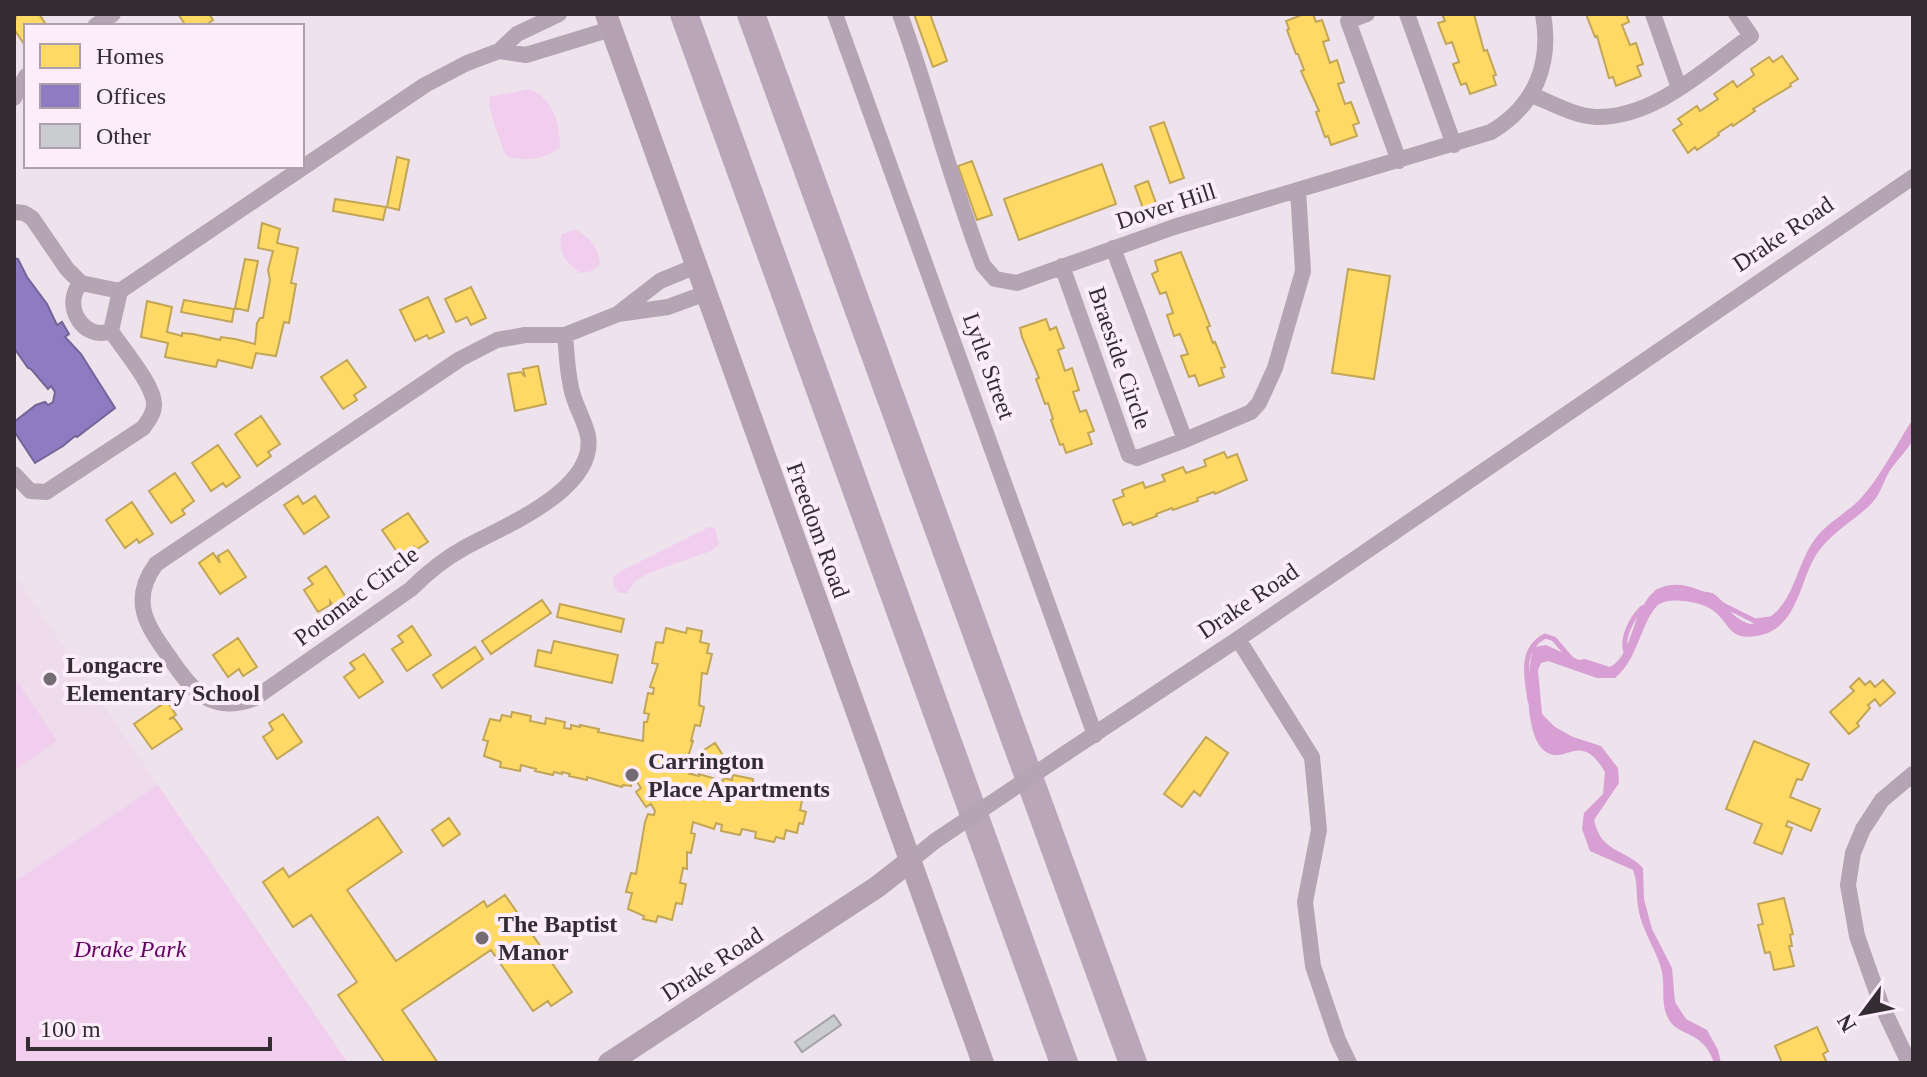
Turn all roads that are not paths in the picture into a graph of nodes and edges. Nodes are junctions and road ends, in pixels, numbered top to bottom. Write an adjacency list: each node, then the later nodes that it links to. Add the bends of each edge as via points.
1 (559, 14): 12 (street, via 517,34)
2 (684, 14): 41 (highway)
3 (751, 14): 42 (highway)
4 (835, 14): 36 (street, Lytle Street)
5 (900, 14): 26 (street, Dover Hill, via 987,273 1004,283 1017,283)
6 (1367, 14): 18 (street, via 1348,21)
7 (1407, 14): 17 (street)
8 (1543, 14): 15 (street, Dover Hill, via 1546,54)
9 (1653, 14): 14 (street)
10 (1736, 14): 14 (street, via 1751,36)
11 (609, 22): 12 (street, via 526,55); 25 (street, Freedom Road)
12 (499, 51): 19 (street, via 425,85)
13 (24, 80): 16 (street)
14 (1679, 88): 15 (street, via 1633,110 1593,117)
15 (1532, 95): 17 (street, Dover Hill, via 1505,124)
16 (14, 98)
17 (1454, 145): 18 (street, Dover Hill)
18 (1399, 161): 22 (street, Dover Hill)
19 (304, 167)
20 (302, 168): 28 (street)
21 (1913, 177): 35 (street, Drake Road)
22 (1298, 190): 24 (street, Dover Hill); 33 (street, Braeside Circle, via 1303,271 1270,380 1251,412)
23 (14, 212): 27 (street, via 32,218)
24 (1113, 248): 26 (street, Dover Hill); 33 (street, Braeside Circle)
25 (696, 266): 29 (street, Freedom Road); 30 (street, Potomac Circle, via 660,281)
26 (1062, 266): 33 (street, Braeside Circle, via 1129,455 1137,458)
27 (81, 283): 28 (street); 31 (street, via 73,306 79,322 92,332)
28 (120, 291): 31 (street)
29 (706, 293): 30 (street, Potomac Circle, via 668,307); 38 (street, Freedom Road)
30 (618, 314): 32 (street, Potomac Circle)
31 (111, 331): 34 (street, via 150,389 155,410 150,419 46,492 30,491)
32 (565, 335): 32 (street, Potomac Circle, via 497,340 460,359 156,564 142,593 145,618 192,688 217,703 255,698 428,572 570,484 584,466 588,437 572,393)
33 (1185, 440)
34 (14, 474)
35 (1238, 639): 36 (street, Drake Road); 43 (street, via 1312,757 1319,830 1305,902 1311,953)
36 (1095, 735): 38 (street, Drake Road, bridge)
37 (1913, 774): 44 (street, via 1882,800 1863,829 1848,885 1857,936)
38 (909, 862): 39 (street, Drake Road); 40 (street, Freedom Road)
39 (609, 1063)
40 (983, 1063)
41 (1064, 1063)
42 (1133, 1063)
43 (1349, 1063)
44 (1909, 1063)

